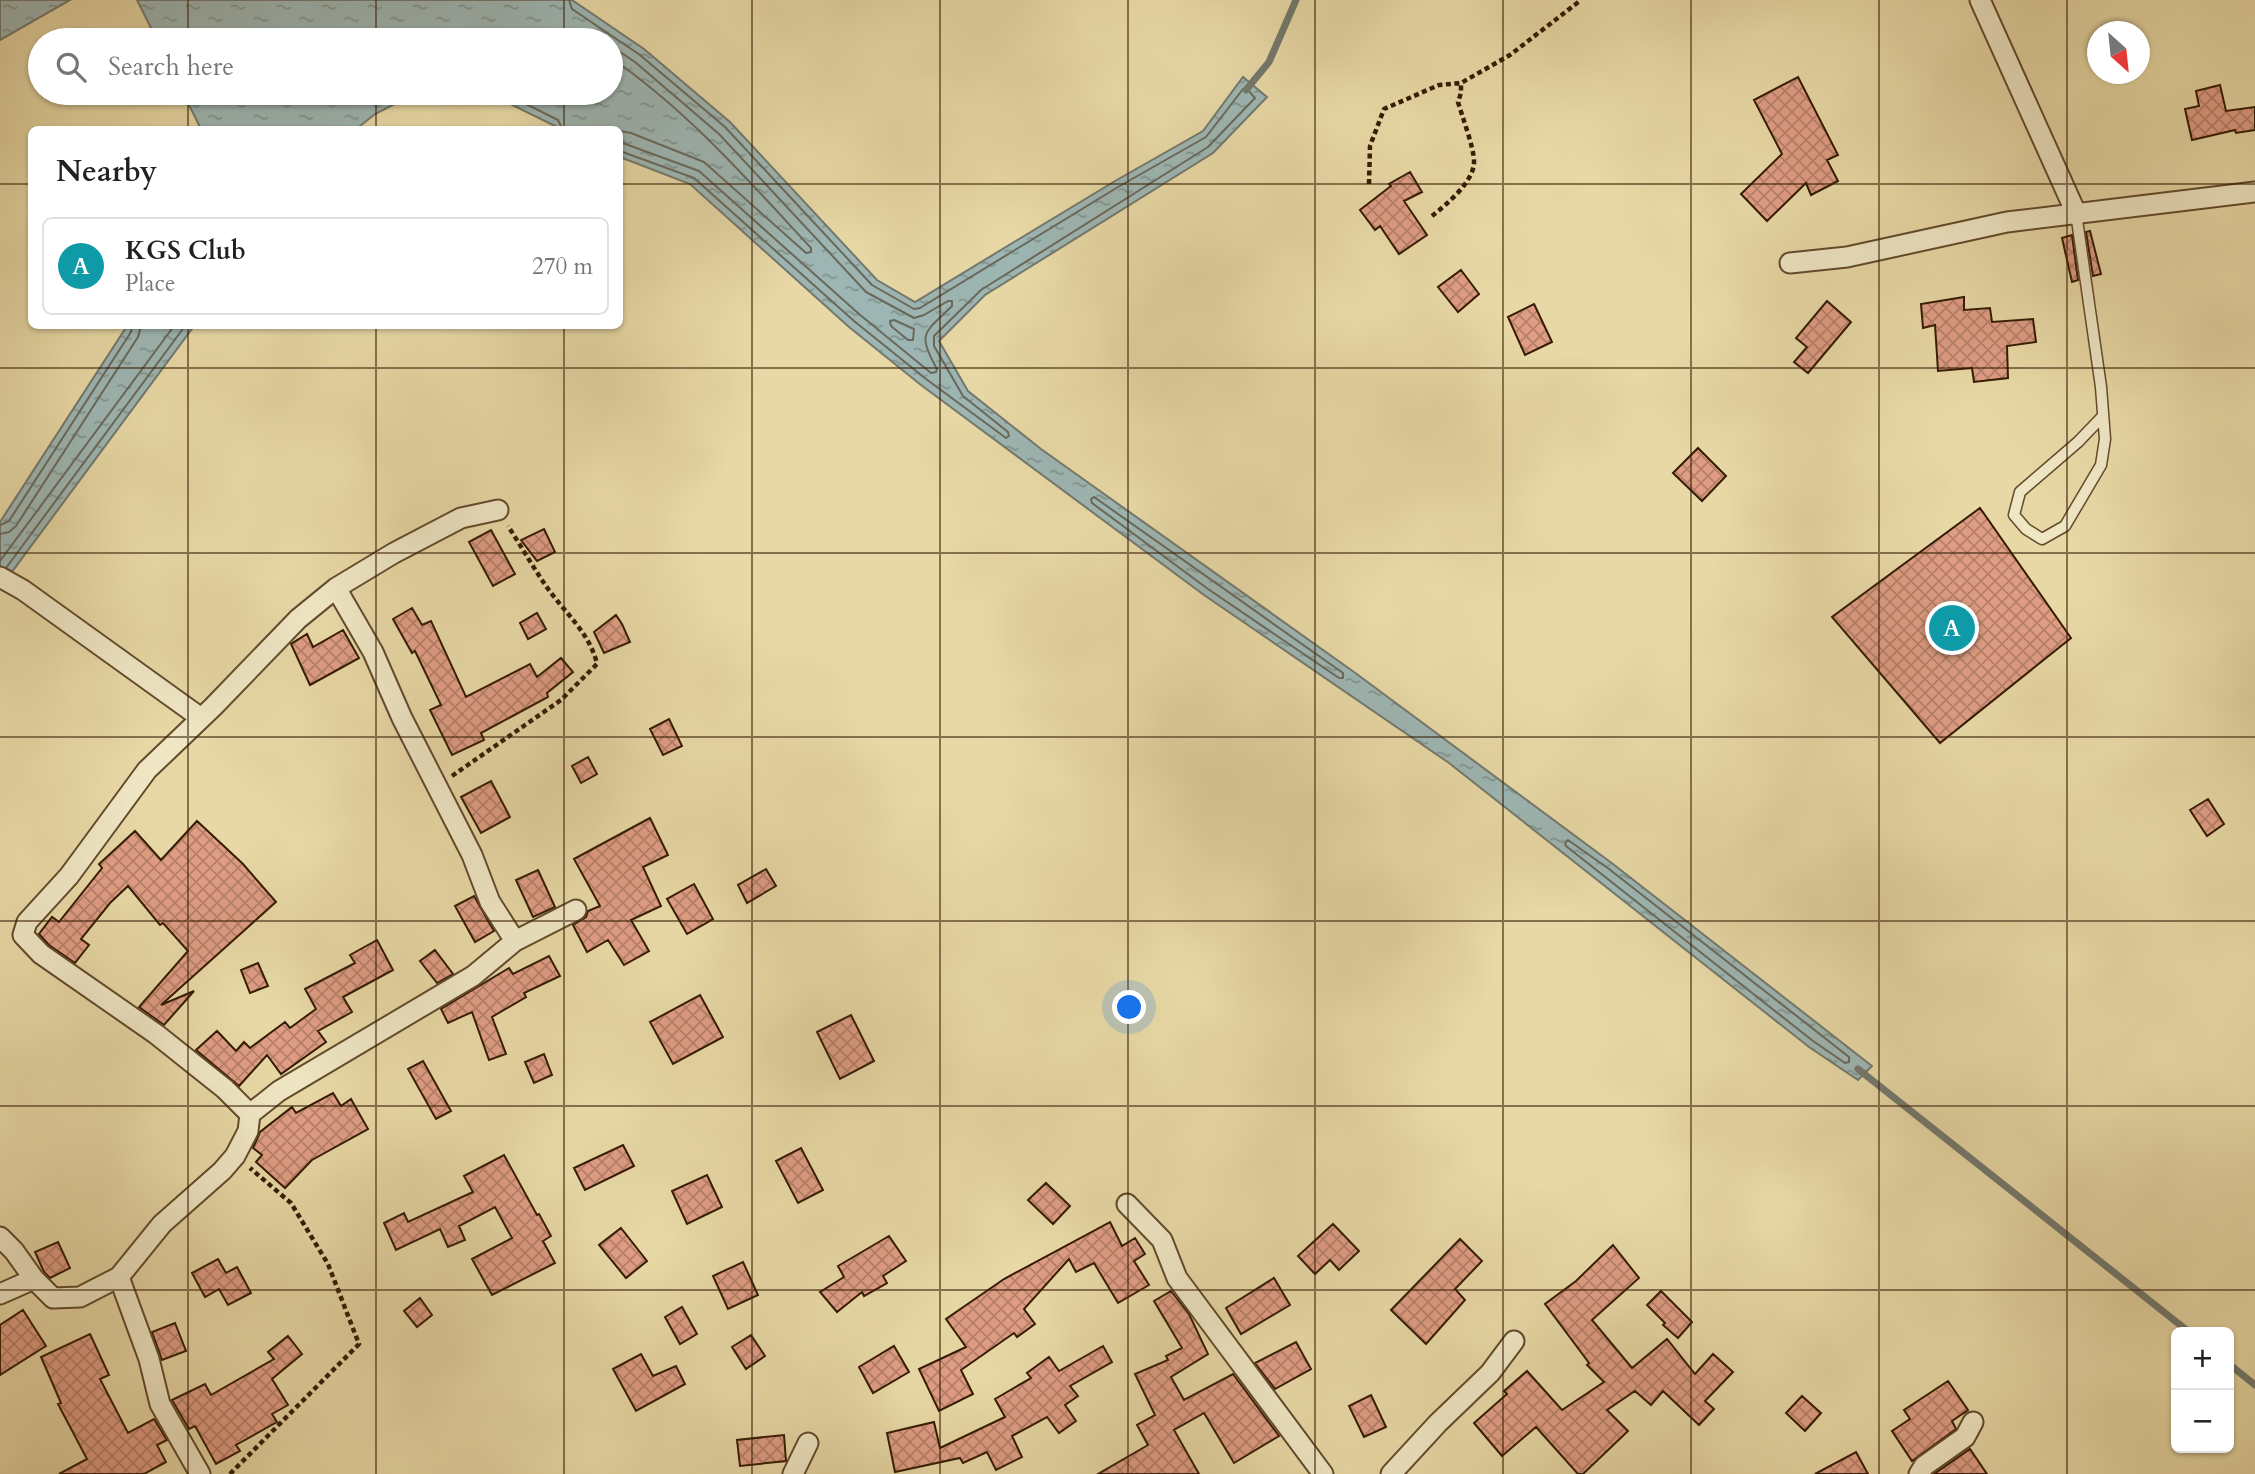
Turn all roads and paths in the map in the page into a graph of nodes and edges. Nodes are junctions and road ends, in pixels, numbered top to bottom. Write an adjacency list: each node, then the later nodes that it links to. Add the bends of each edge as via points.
1 (1581, 0): 3 (path, via 1510,55)
2 (1980, 0): 6 (street)
3 (1461, 83): 4 (path, via 1439,85 1384,109 1370,146); 7 (path, via 1458,102 1475,161 1452,201)
4 (1369, 184)
5 (2255, 192): 6 (street)
6 (2076, 213): 8 (street, via 2007,222 1847,257); 9 (lane)
7 (1432, 216)
8 (1790, 263)
9 (2102, 417): 9 (lane, via 2101,465 2065,526 2042,539 2014,515 2020,492)
10 (498, 510): 12 (street, via 461,518); 14 (path, via 589,642 597,664 561,700)
11 (0, 577): 13 (street)
12 (335, 588): 13 (street, via 298,619); 14 (street, via 373,652)
13 (201, 718): 17 (street, via 147,770 69,876 27,922 23,934 41,954 156,1034)
14 (436, 787): 16 (street, via 472,855 490,902)
15 (576, 911): 16 (street)
16 (514, 941): 17 (street, via 473,976 279,1091)
17 (250, 1114): 18 (street, via 248,1131)
18 (235, 1156): 21 (street, via 162,1224); 28 (path, via 291,1203 327,1264 359,1344)
19 (1127, 1204): 30 (street, via 1162,1240 1177,1278)
20 (0, 1237): 22 (street)
21 (119, 1277): 22 (street, via 80,1297 53,1298); 27 (street, via 160,1404)
22 (34, 1279): 23 (street)
23 (0, 1294)
24 (1514, 1341): 31 (street, via 1490,1373)
25 (1973, 1422): 32 (street, via 1965,1437)
26 (808, 1443): 29 (street)
27 (200, 1474)
28 (230, 1474)
29 (793, 1474)
30 (1323, 1474)
31 (1391, 1474)
32 (1919, 1474)

